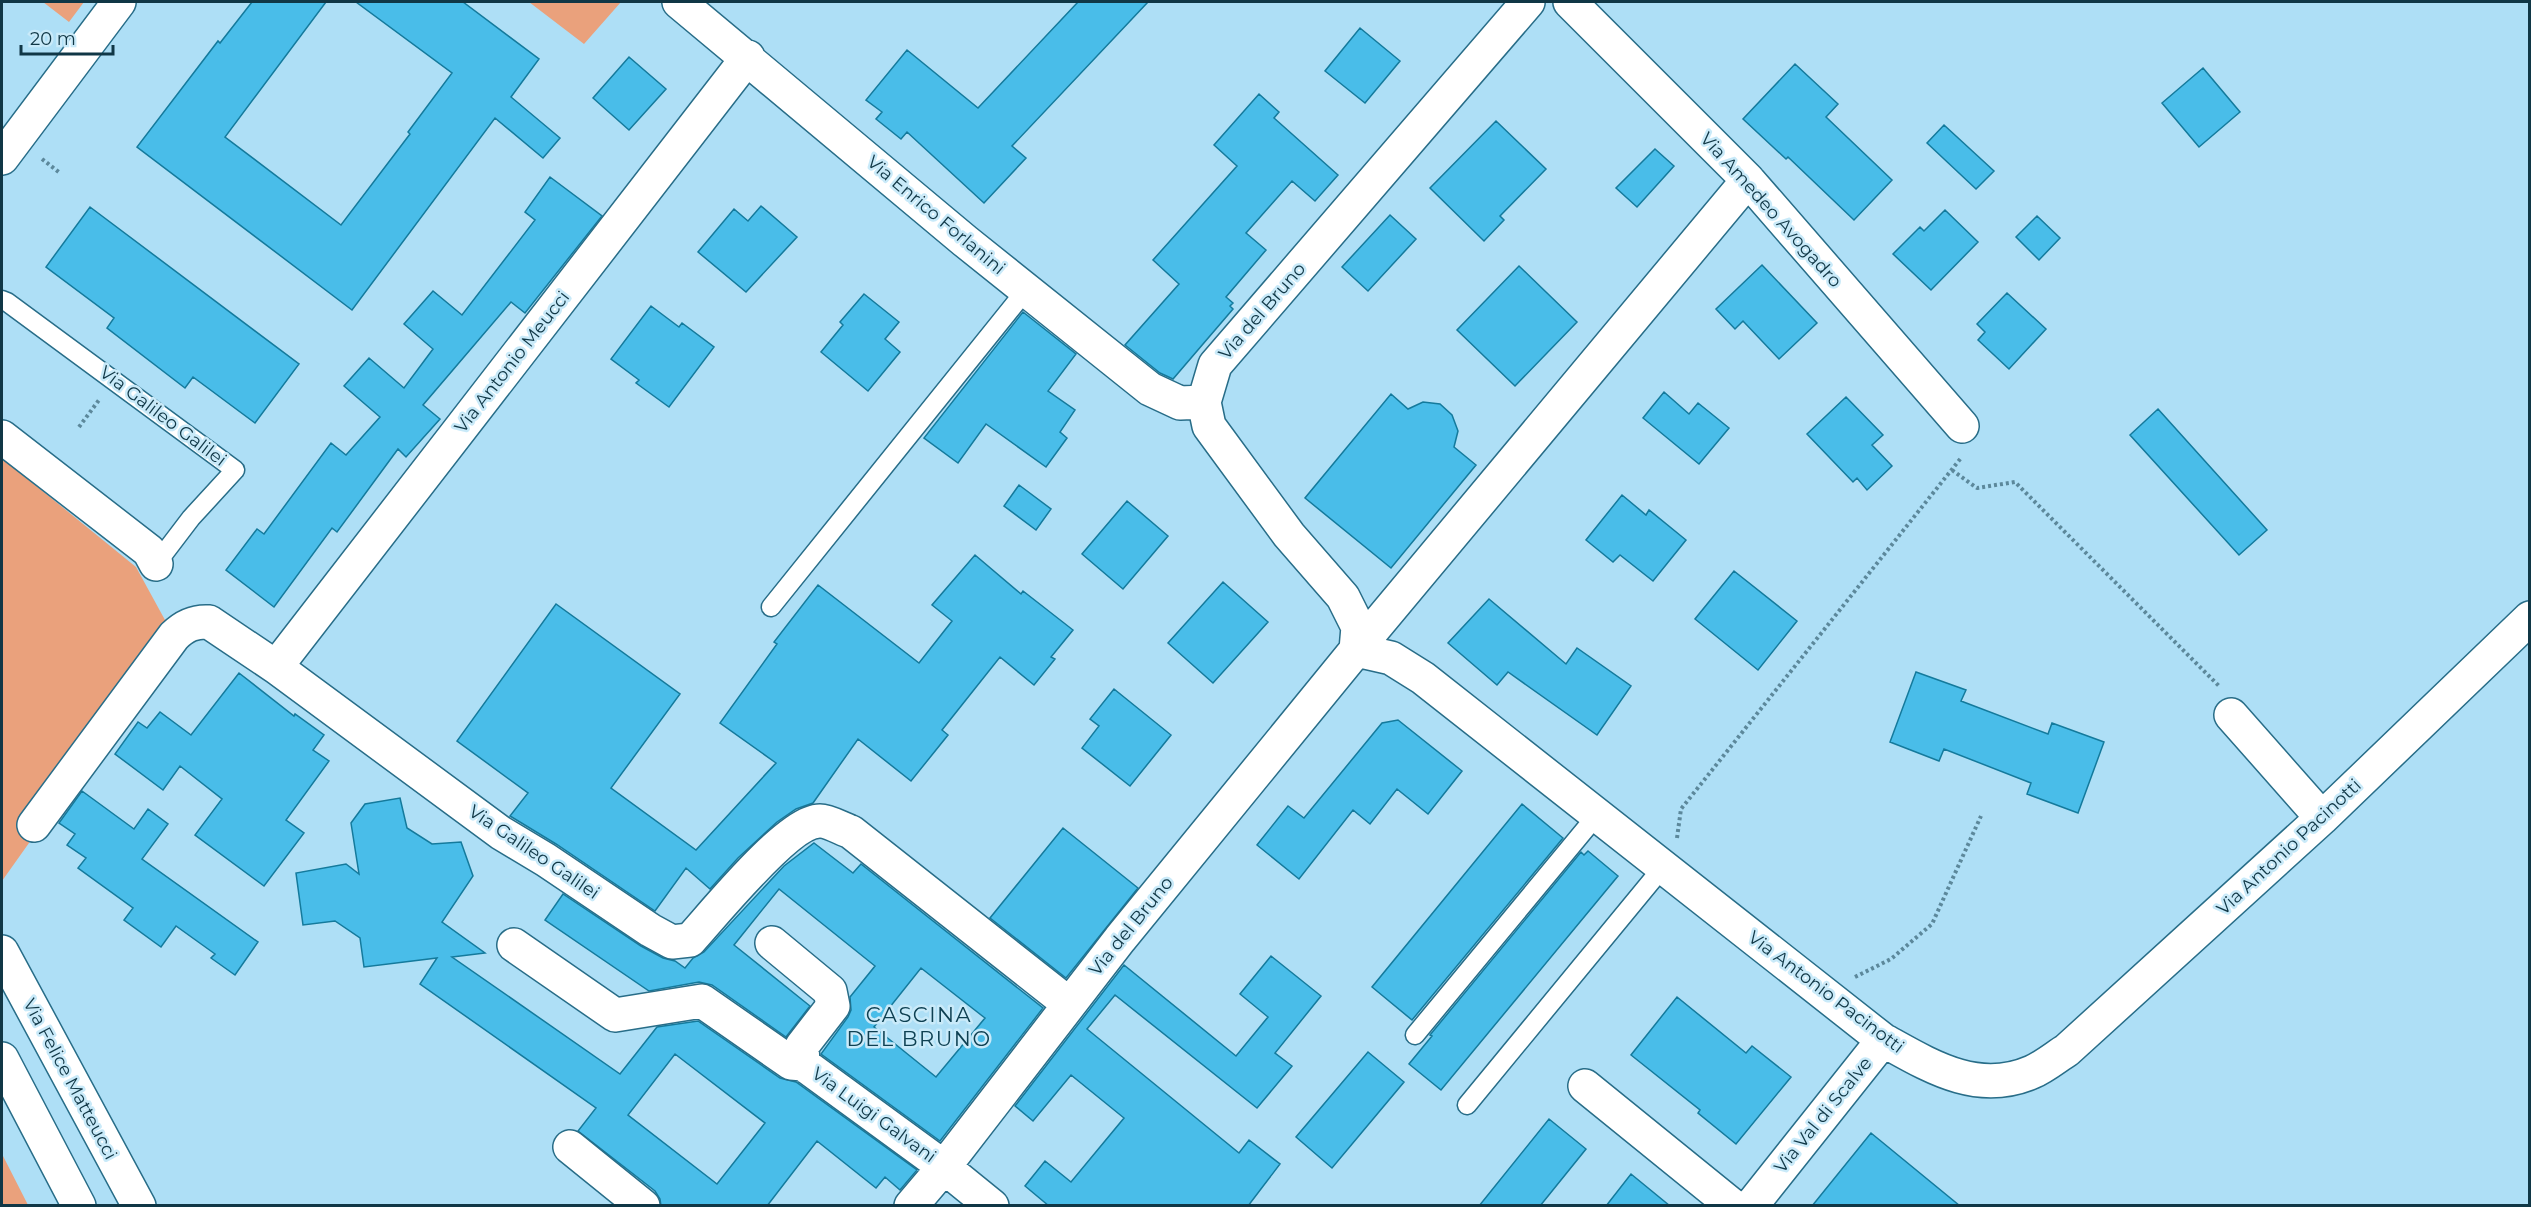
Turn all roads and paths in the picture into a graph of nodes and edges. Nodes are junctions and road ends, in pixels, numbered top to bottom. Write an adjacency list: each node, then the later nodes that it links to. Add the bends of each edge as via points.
1 (119, 2): 6 (street)
2 (679, 2): 5 (street, Via Enrico Forlanini)
3 (1528, 2): 11 (street, Via del Bruno, via 1215,365)
4 (1570, 2): 7 (street, Via Amedeo Avogadro)
5 (748, 57): 8 (street, Via Enrico Forlanini); 20 (street, Via Antonio Meucci)
6 (2, 158)
7 (1748, 180): 12 (street, Via Amedeo Avogadro); 19 (street, Via del Bruno)
8 (1026, 290): 11 (street, Via Enrico Forlanini, via 1150,389 1180,403); 17 (lane)
9 (2, 300): 10 (lane, Via Galileo Galilei)
10 (114, 380): 13 (path); 16 (lane, Via Galileo Galilei, via 235,470)
11 (1204, 402): 19 (street, via 1209,426 1289,535 1343,597 1358,627)
12 (1962, 426): 15 (path, via 1976,435)
13 (79, 427)
14 (2, 437): 16 (street, Via Galileo Galilei, via 149,551)
15 (1952, 470): 21 (path, via 1977,488 2016,482 2226,693); 26 (path, via 1681,809 1677,847)
16 (156, 564)
17 (771, 607)
18 (2529, 618): 24 (street, Via Antonio Pacinotti)
19 (1356, 650): 22 (street, Via Antonio Pacinotti, via 1391,658 1423,678); 31 (street, Via del Bruno)
20 (276, 667): 25 (street, Via Galileo Galilei, via 209,622 196,621 182,628); 31 (street, Via Galileo Galilei, via 501,833 672,942 690,940 796,830 820,821 850,832)
21 (2231, 715): 24 (street)
22 (1597, 815): 26 (street, Via Antonio Pacinotti); 32 (lane)
23 (1981, 816): 30 (path, via 1932,924 1891,959)
24 (2322, 818): 33 (street, Via Antonio Pacinotti, via 2067,1050 2032,1072 2002,1081 1964,1079 1927,1065)
25 (34, 825)
26 (1663, 867): 33 (street, Via Antonio Pacinotti); 37 (lane)
27 (772, 943): 35 (street, Via Luigi Galvani, via 830,991 833,1006 802,1046)
28 (514, 945): 35 (street, Via Luigi Galvani, via 615,1015 702,1001 791,1063)
29 (2, 952): 42 (street, Via Felice Matteucci)
30 (1852, 979)
31 (1069, 1004): 39 (street, Via del Bruno)
32 (1415, 1035)
33 (1883, 1040): 40 (street, Via Val di Scalve)
34 (2, 1059): 41 (street)
35 (803, 1064): 39 (street, Via Luigi Galvani)
36 (1585, 1086): 46 (street)
37 (1467, 1105)
38 (570, 1147): 43 (street)
39 (944, 1167): 44 (street, Via del Bruno); 45 (street, Via Luigi Galvani)
40 (1765, 1200)
41 (80, 1206)
42 (139, 1206)
43 (643, 1206)
44 (910, 1206)
45 (992, 1206)
46 (1733, 1206)

